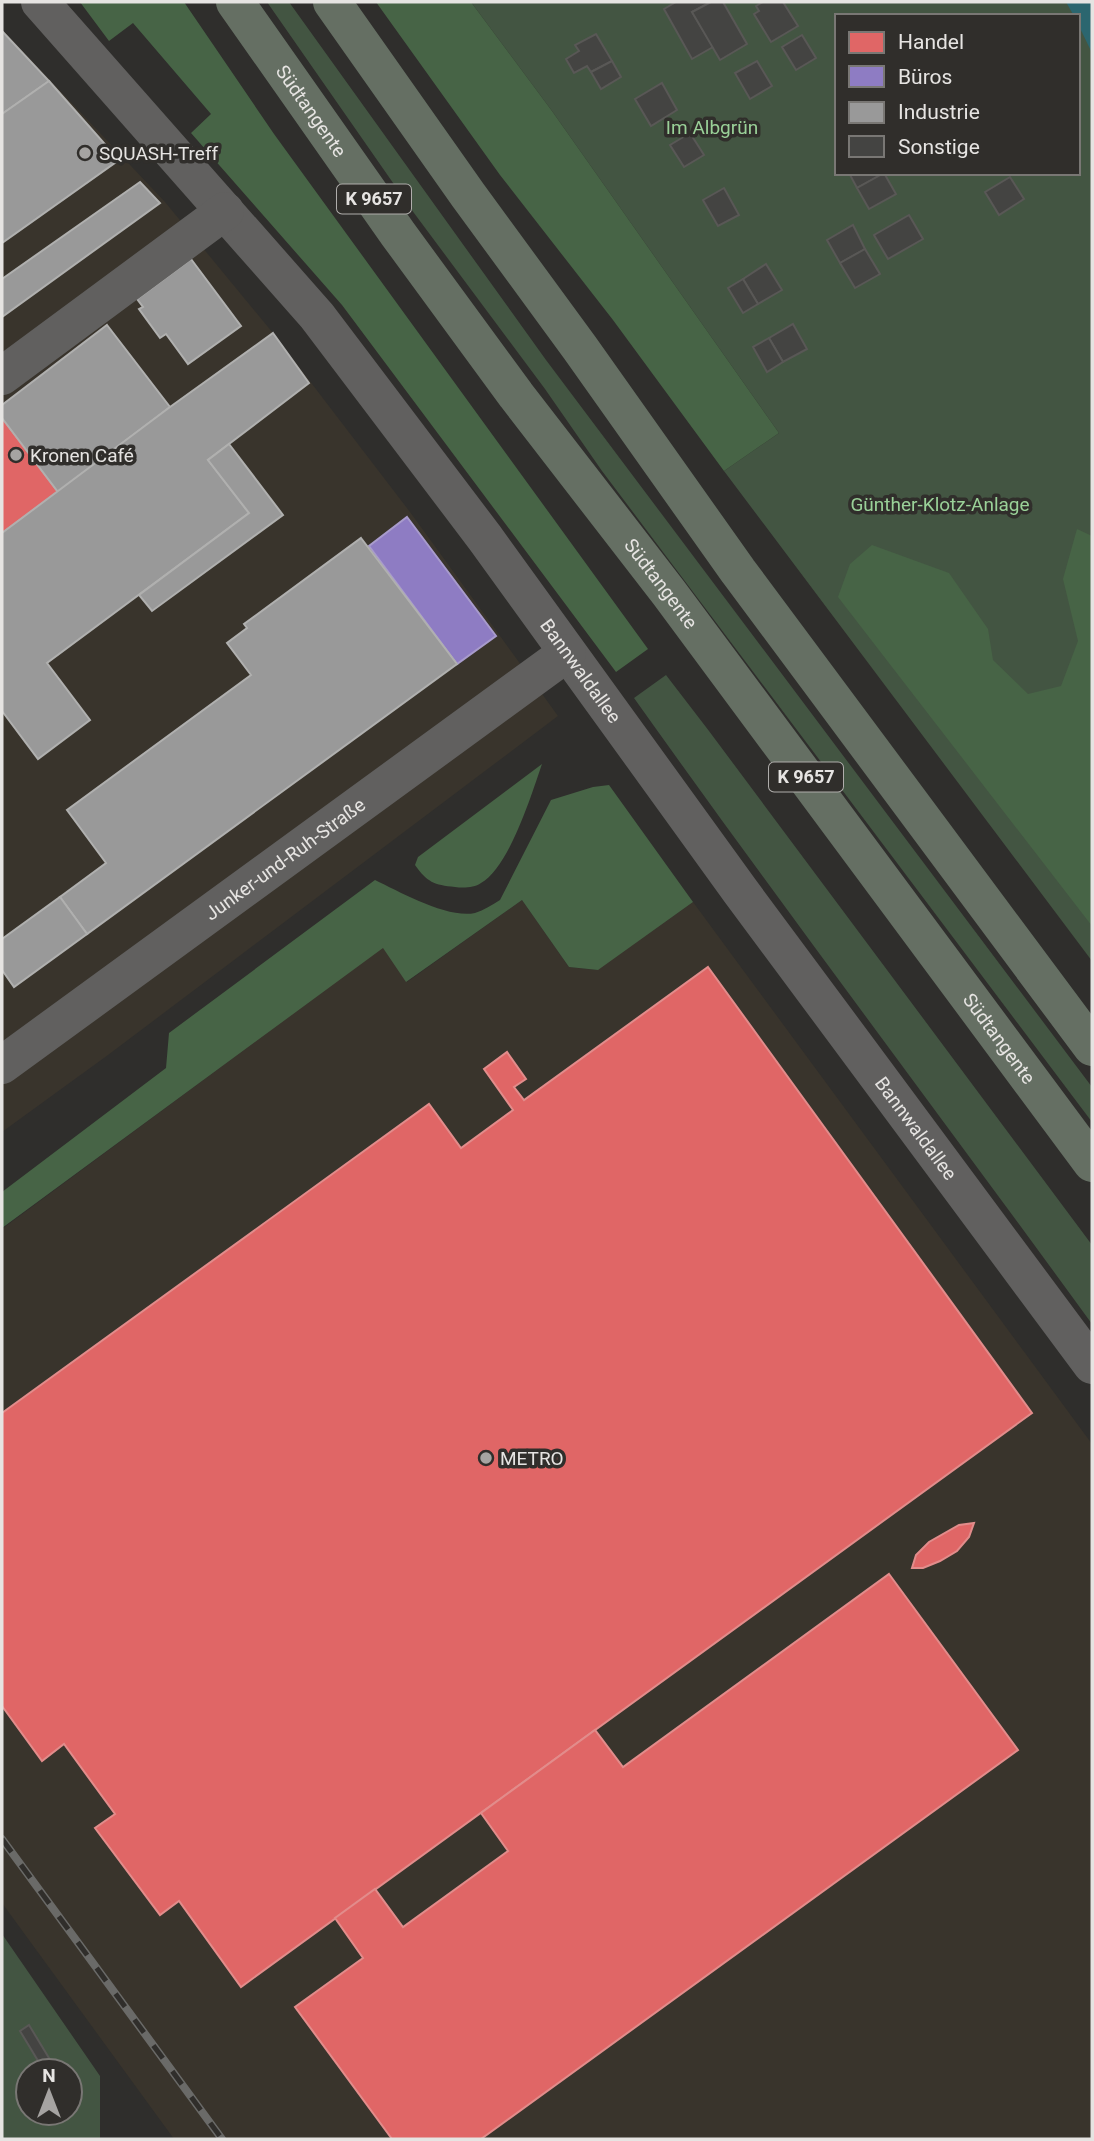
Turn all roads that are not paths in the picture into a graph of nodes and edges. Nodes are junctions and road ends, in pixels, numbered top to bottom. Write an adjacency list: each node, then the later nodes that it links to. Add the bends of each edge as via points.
1 (40, 2): 4 (street, Bannwaldallee)
2 (235, 2): 9 (highway, Südtangente / K 9657, via 516,395 669,593)
3 (332, 2): 7 (highway, via 738,571)
4 (225, 211): 5 (street); 6 (street, Bannwaldallee, via 317,316)
5 (2, 376)
6 (567, 653): 8 (street, Junker-und-Ruh-Straße); 10 (street, Bannwaldallee)
7 (1092, 1047)
8 (2, 1065)
9 (1092, 1163)
10 (1092, 1365)

